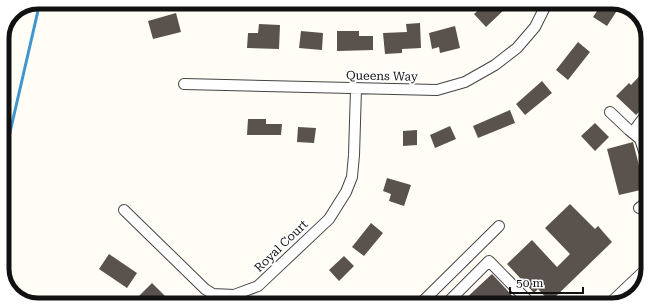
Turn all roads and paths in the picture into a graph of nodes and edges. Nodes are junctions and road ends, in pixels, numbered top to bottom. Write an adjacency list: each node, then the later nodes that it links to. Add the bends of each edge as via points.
1 (544, 9): 3 (street, Queens Way, via 535,27 517,48 495,65 465,82 437,90)
2 (184, 84): 3 (street, Queens Way)
3 (356, 89): 8 (street, Royal Court, via 352,177 346,192 329,219 258,286 234,295 213,294)
4 (610, 112): 6 (street)
5 (641, 121): 6 (street)
6 (633, 132): 7 (street)
7 (641, 142)
8 (124, 210)
9 (499, 226): 11 (street)
10 (640, 275): 14 (street)
11 (426, 298)
12 (452, 298): 13 (street, via 488,261)
13 (526, 298)
14 (616, 298)

